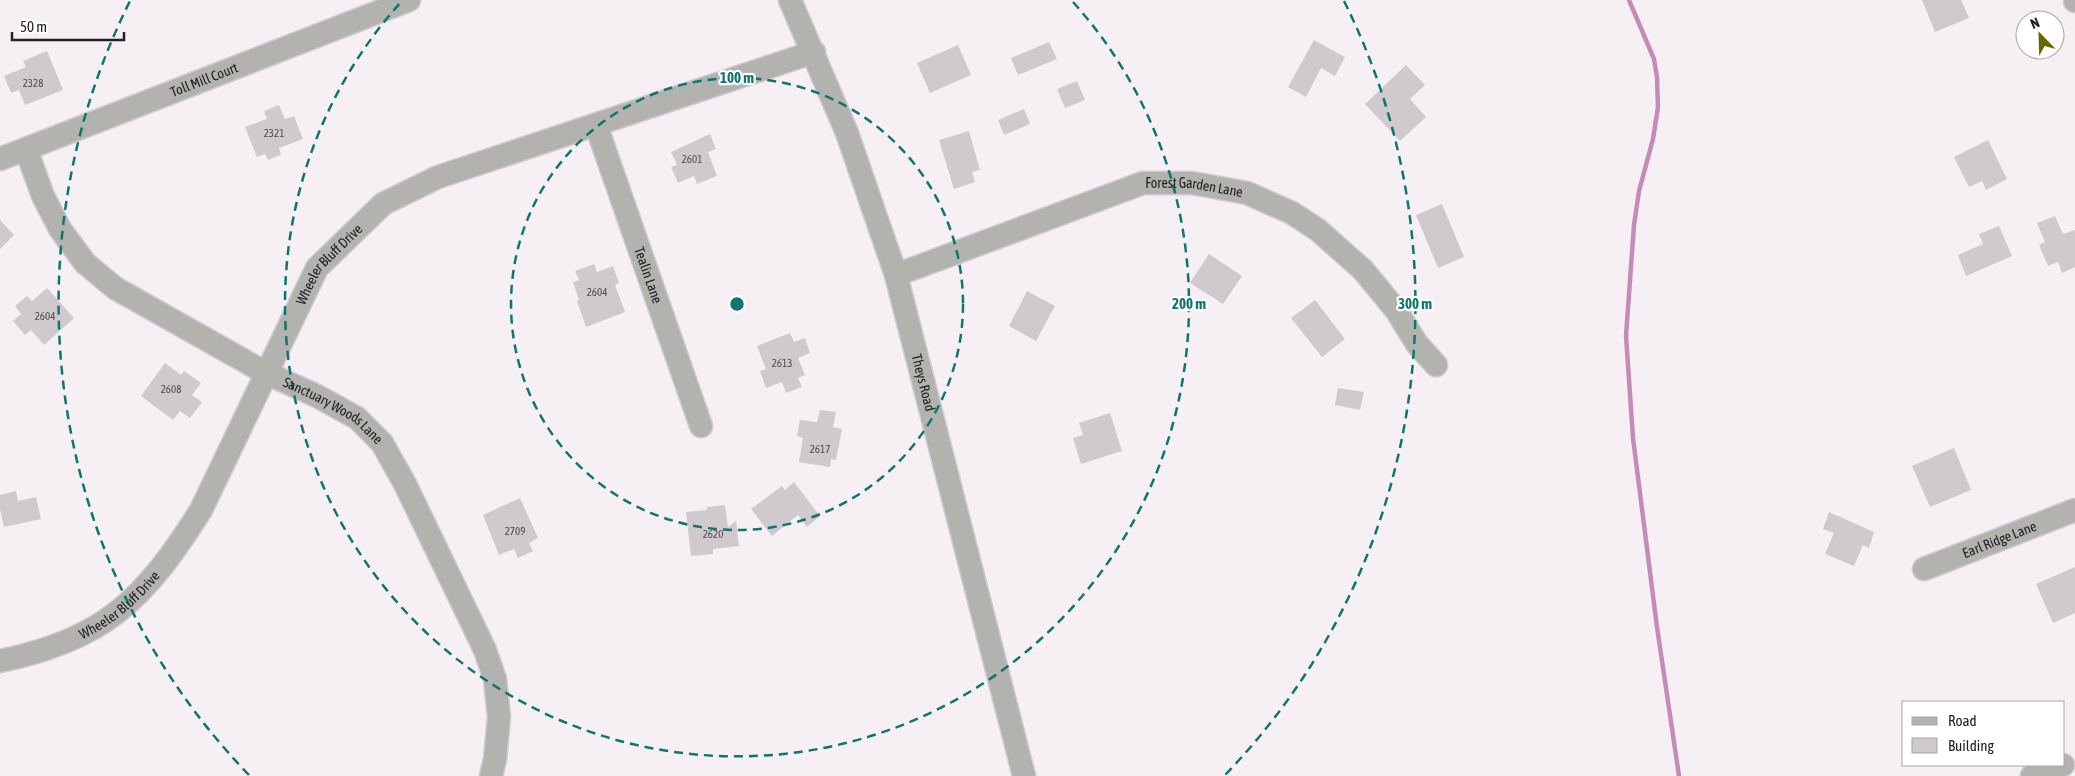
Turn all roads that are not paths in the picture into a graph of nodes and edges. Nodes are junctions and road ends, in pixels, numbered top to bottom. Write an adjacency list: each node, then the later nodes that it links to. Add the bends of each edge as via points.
1 (409, 0): 5 (street, Toll Mill Court)
2 (790, 0): 3 (street, Theys Road)
3 (814, 52): 4 (street, Wheeler Bluff Drive); 7 (street, Theys Road, via 847,133)
4 (596, 125): 9 (street, Wheeler Bluff Drive, via 438,177 383,204 316,268); 10 (street, Tealin Lane)
5 (26, 148): 6 (street, Toll Mill Court); 9 (street, Sanctuary Woods Lane, via 43,196 60,229 86,264 115,288)
6 (0, 159)
7 (896, 275): 8 (street, Forest Garden Lane, via 1143,183 1192,183 1247,194 1292,213 1318,230 1363,270); 16 (street, Theys Road)
8 (1436, 365)
9 (266, 372): 13 (street, Wheeler Bluff Drive, via 201,510 178,546 147,584 115,614 69,640); 15 (street, Sanctuary Woods Lane, via 357,418 382,443 405,484 485,650 495,678 499,717)
10 (701, 426)
11 (2075, 510): 12 (street, Earl Ridge Lane)
12 (1924, 569)
13 (0, 661)
14 (2058, 766): 17 (street)
15 (491, 776)
16 (1024, 776)
17 (2032, 776)

